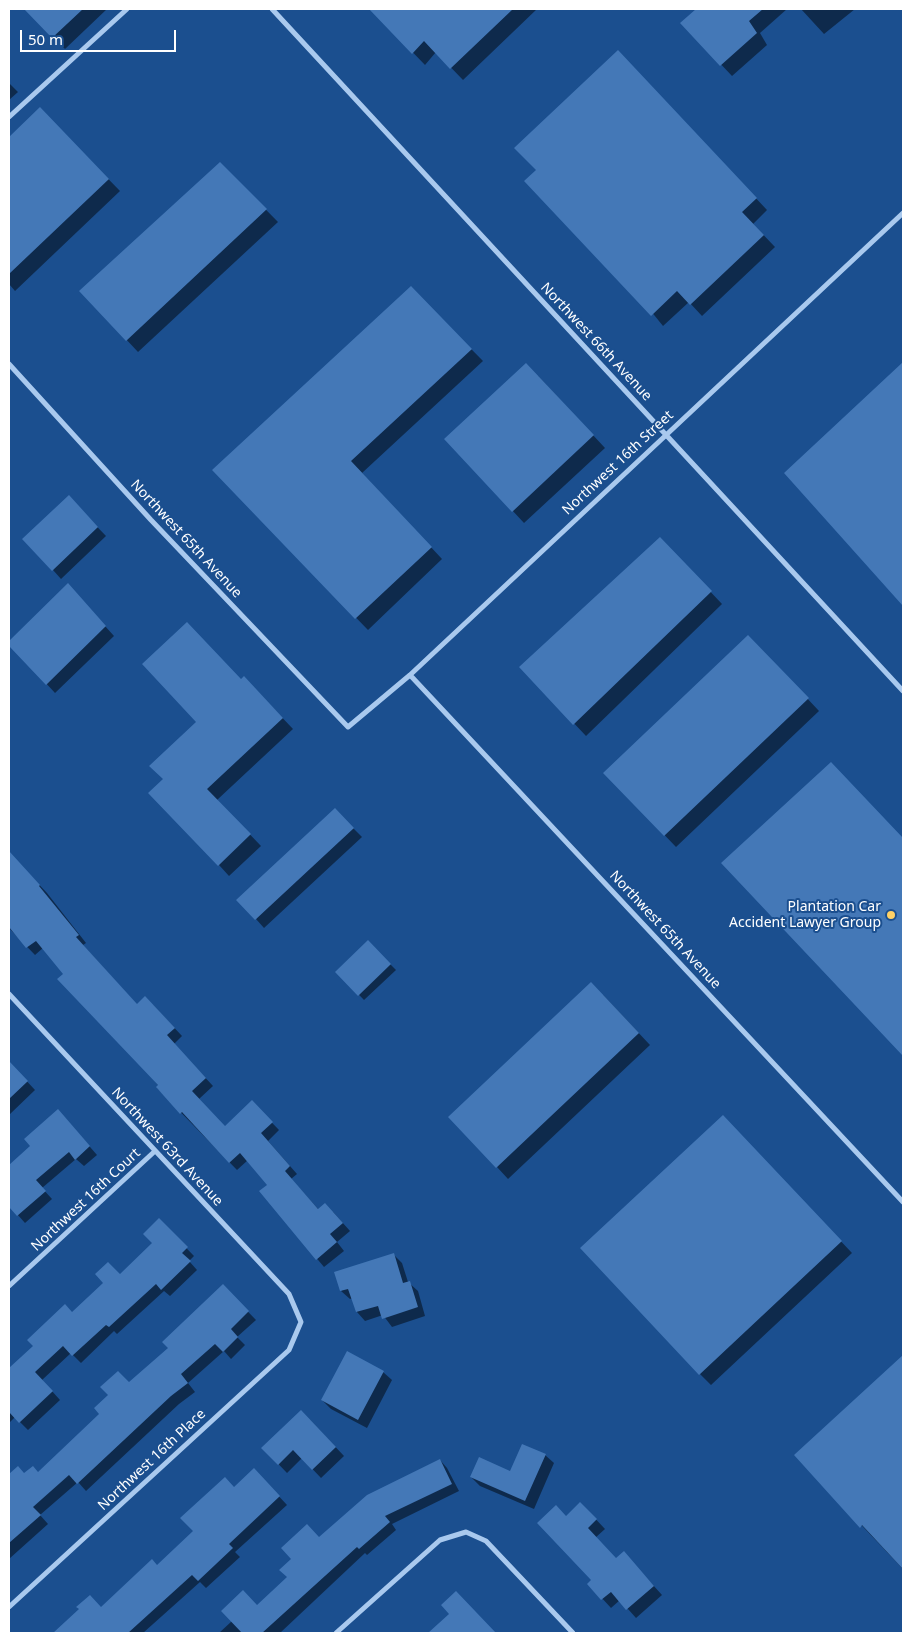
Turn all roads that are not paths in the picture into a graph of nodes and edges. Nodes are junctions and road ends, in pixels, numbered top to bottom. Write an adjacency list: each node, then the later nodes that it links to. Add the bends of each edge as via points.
1 (127, 9): 3 (street)
2 (272, 9): 6 (street, Northwest 66th Avenue)
3 (9, 118)
4 (903, 214): 6 (street, Northwest 16th Street)
5 (9, 364): 9 (street, Northwest 65th Avenue, via 151,520)
6 (665, 434): 7 (street, Northwest 16th Street); 8 (street, Northwest 66th Avenue)
7 (410, 675): 9 (street, Northwest 16th Street); 12 (street, Northwest 65th Avenue)
8 (903, 691)
9 (348, 727)
10 (9, 994): 11 (street, Northwest 63rd Avenue)
11 (155, 1151): 13 (street, Northwest 16th Court); 14 (street, Northwest 63rd Avenue, via 289,1294)
12 (903, 1202)
13 (9, 1286)
14 (301, 1322): 15 (street, Northwest 16th Place, via 289,1350)
15 (9, 1606)
16 (336, 1633): 17 (street, via 440,1540 466,1532 486,1541)
17 (573, 1633)

